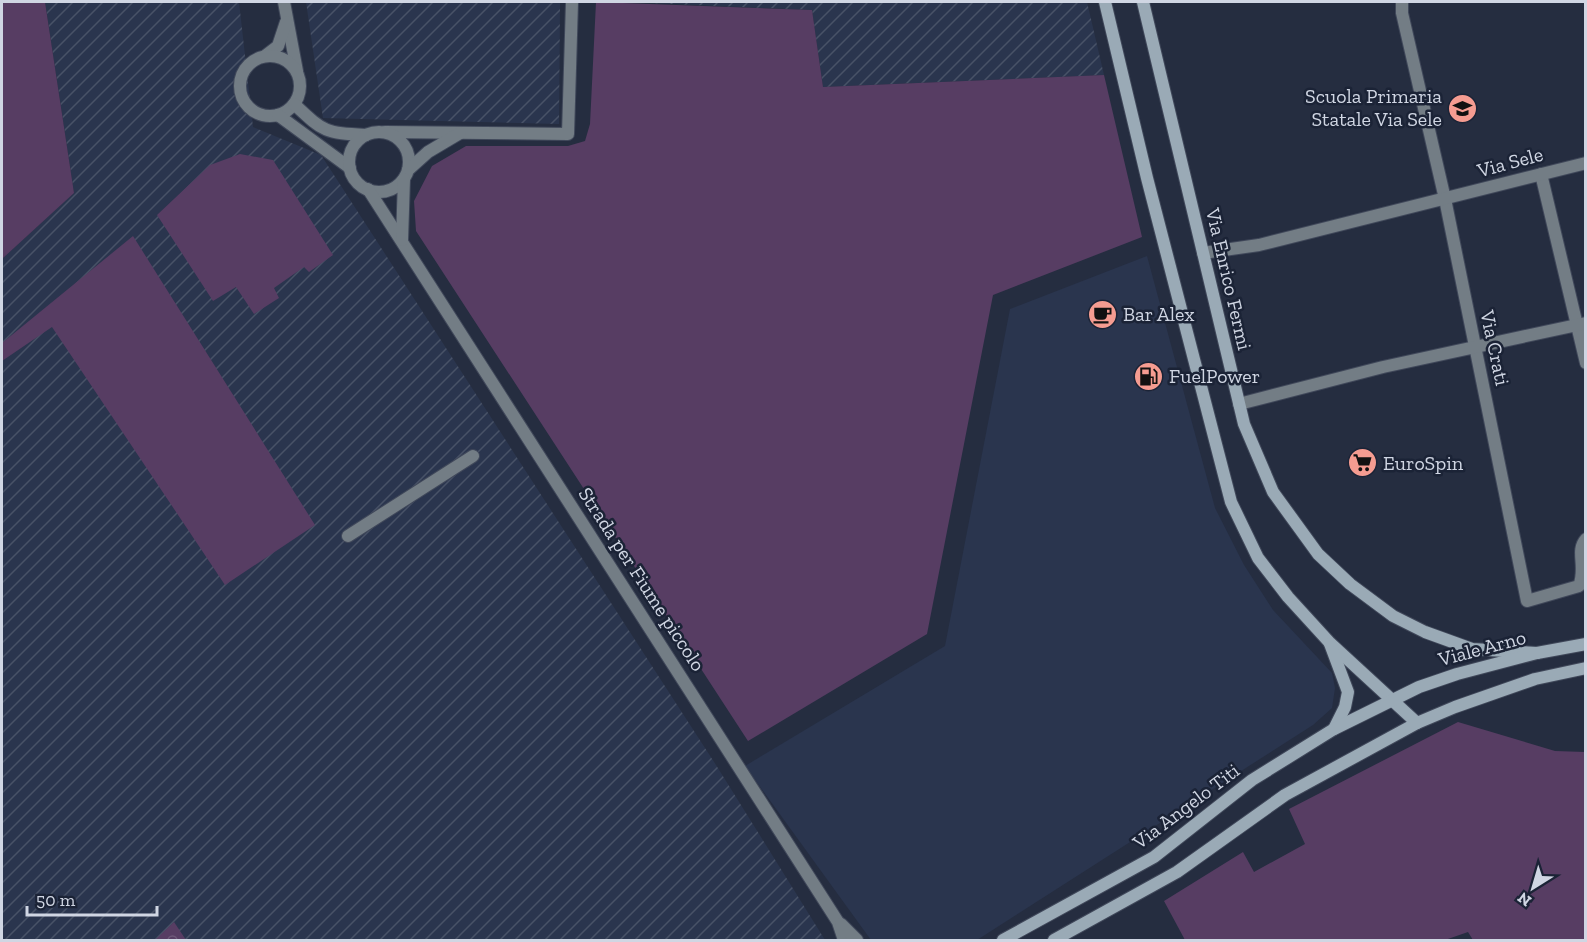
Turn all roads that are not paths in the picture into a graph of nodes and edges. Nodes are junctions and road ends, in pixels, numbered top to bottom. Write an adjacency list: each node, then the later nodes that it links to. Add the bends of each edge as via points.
1 (284, 2): 6 (street)
2 (572, 2): 12 (street, via 568,134)
3 (1105, 2): 29 (street, via 1231,502 1258,558)
4 (1143, 2): 21 (street, Via Enrico Fermi)
5 (1402, 2): 19 (street, Via Crati)
6 (287, 21): 7 (street, via 278,46); 8 (street)
7 (266, 57): 8 (street, via 285,60); 10 (street, via 248,65 240,83 241,92 250,109 268,116)
8 (298, 75): 9 (street, via 299,94)
9 (294, 104): 10 (street); 13 (street, via 319,127 333,133)
10 (278, 115): 15 (street)
11 (385, 132): 12 (street); 13 (street); 16 (street, via 402,142 407,150)
12 (461, 133): 16 (street, via 428,152)
13 (366, 135): 15 (street, via 352,149)
14 (1586, 163): 17 (street, Via Sele)
15 (350, 168): 18 (street)
16 (406, 174): 18 (street, via 388,190); 20 (street)
17 (1541, 174): 19 (street, Via Sele); 22 (street)
18 (368, 189): 20 (street, Strada per Fiume piccolo)
19 (1445, 200): 21 (street, Via Sele, via 1259,246); 23 (street, Via Crati)
20 (402, 242): 36 (street, Strada per Fiume piccolo)
21 (1203, 254): 25 (street, Via Enrico Fermi)
22 (1582, 324): 23 (street); 24 (street)
23 (1475, 346): 25 (street); 28 (street, Via Crati, via 1527,601 1579,586 1585,574 1581,546)
24 (1586, 363)
25 (1239, 404): 31 (street, Via Enrico Fermi, via 1273,492 1318,554 1350,584 1394,616 1425,632 1472,649)
26 (473, 456): 27 (street)
27 (348, 536)
28 (1584, 540)
29 (1330, 643): 33 (street); 35 (street, via 1348,692)
30 (1586, 644): 31 (street, Viale Arno)
31 (1537, 653): 33 (street, Viale Arno, via 1457,674)
32 (1586, 668): 34 (street, via 1535,679)
33 (1391, 701): 34 (street); 35 (street, Via Angelo Titi)
34 (1417, 723): 40 (street, via 1285,795 1177,872)
35 (1334, 729): 39 (street, Via Angelo Titi, via 1252,780 1154,857)
36 (838, 922): 37 (street, Strada per Fiume piccolo); 38 (street)
37 (844, 940)
38 (857, 940)
39 (1003, 940)
40 (1054, 940)

